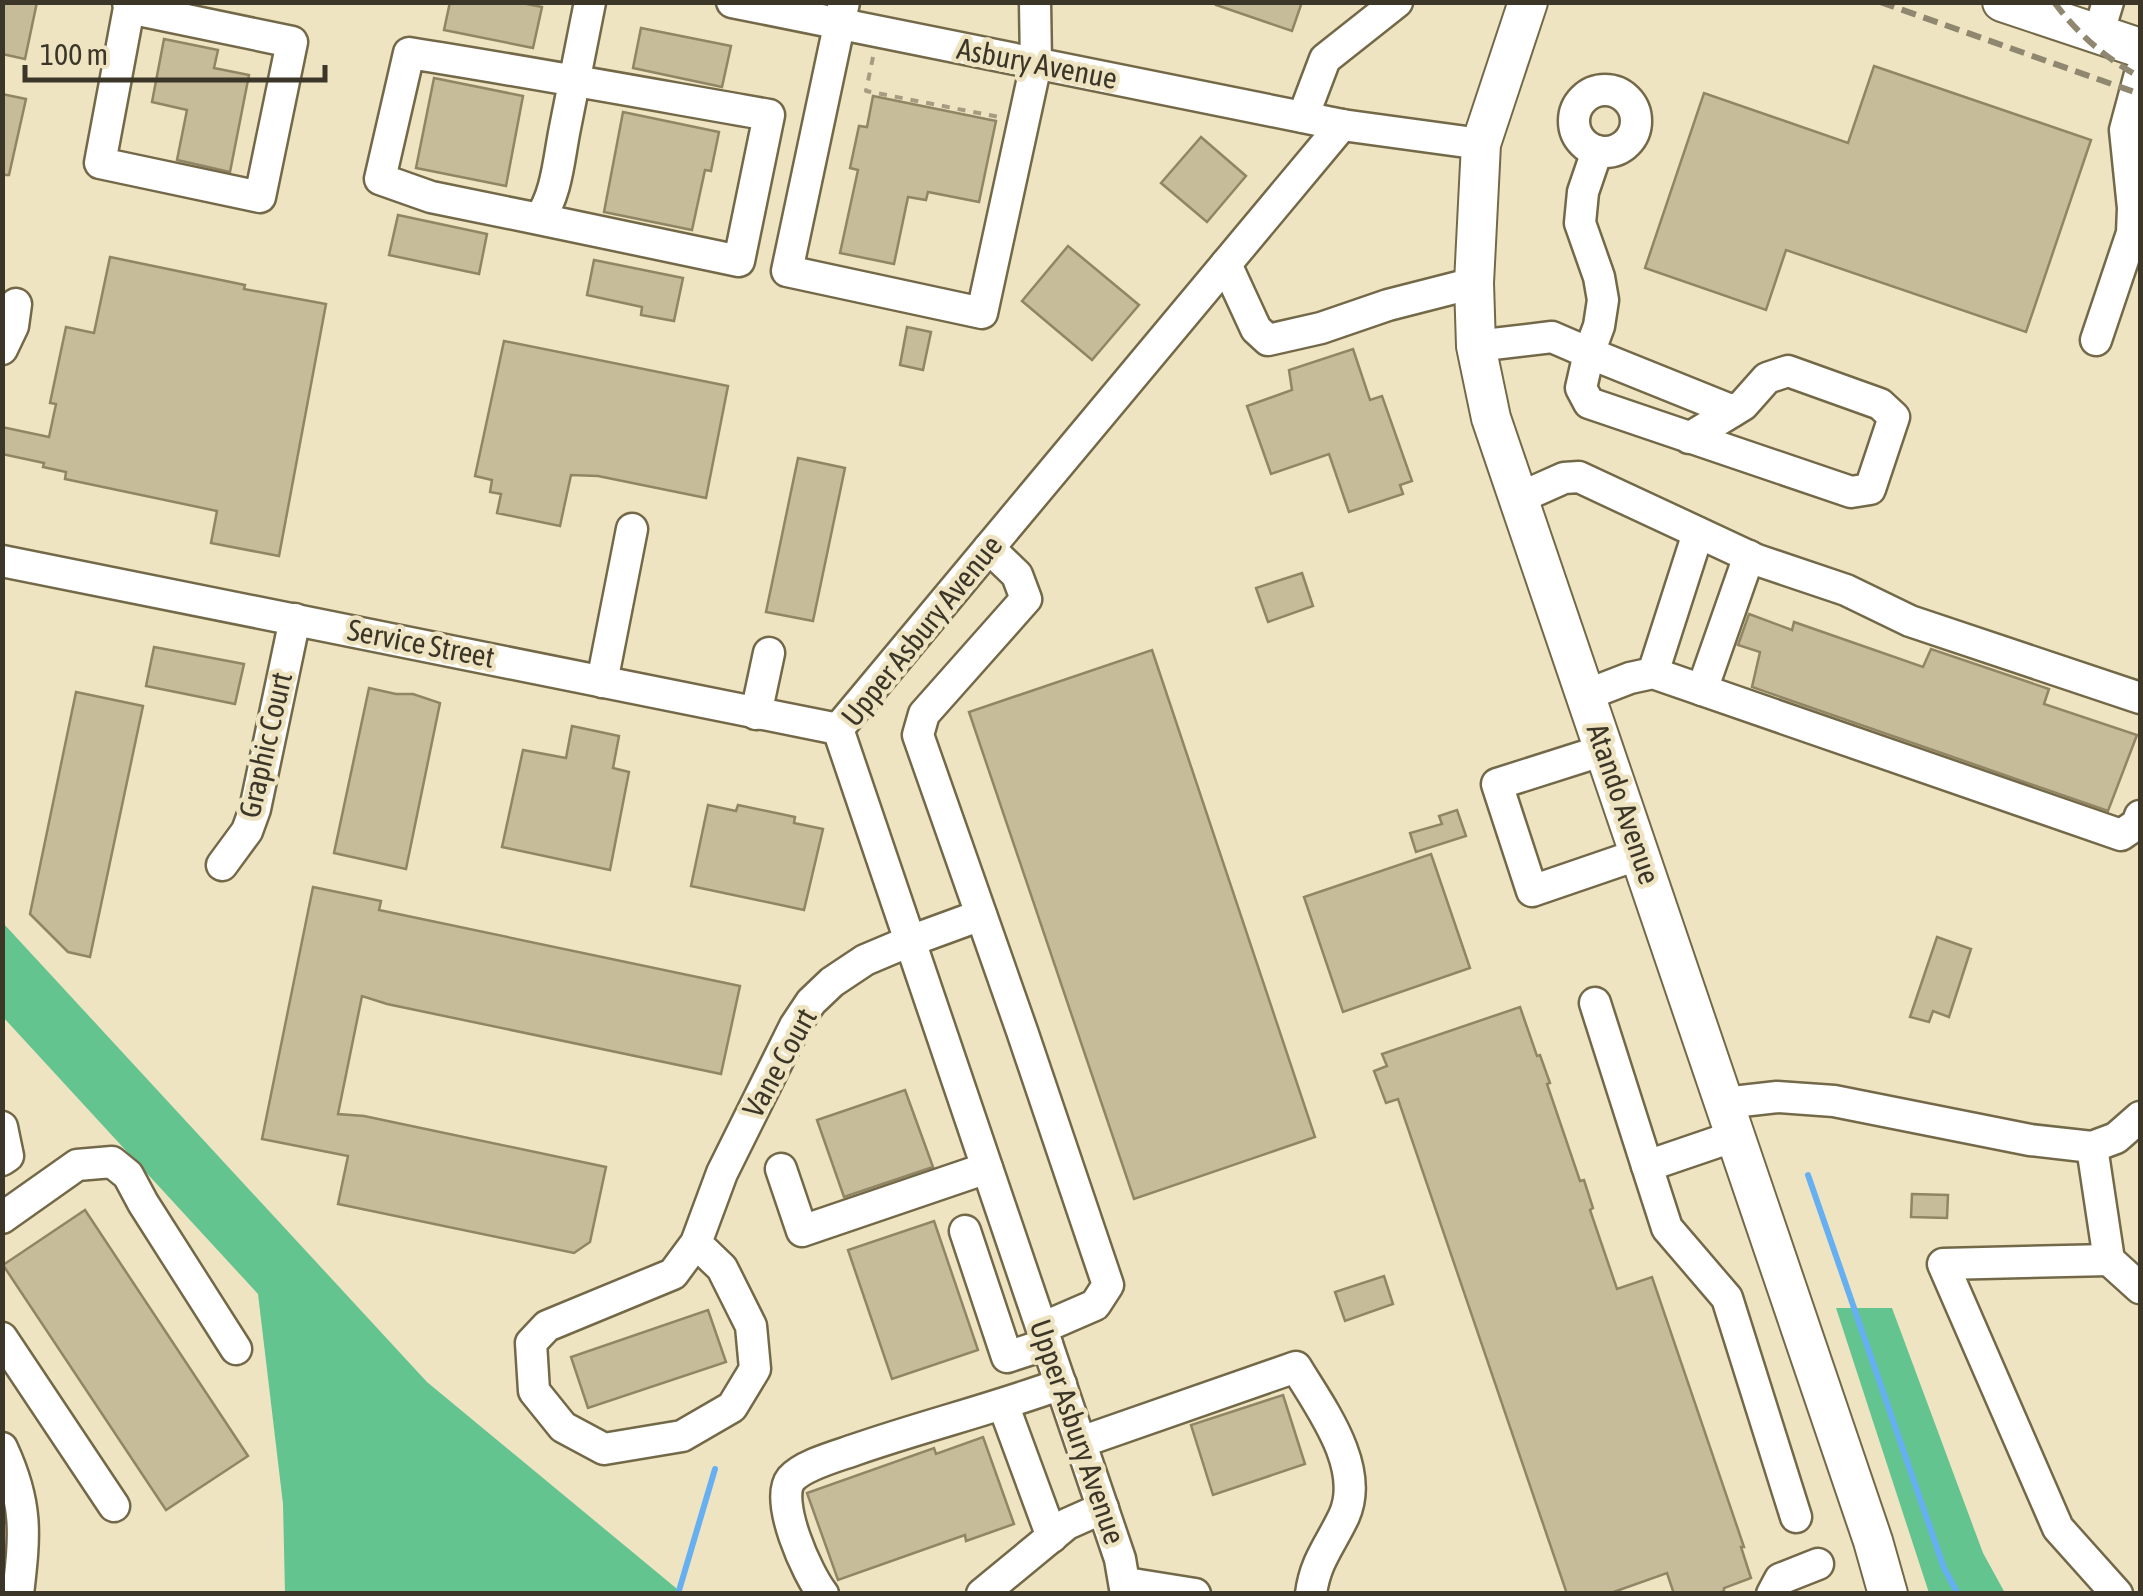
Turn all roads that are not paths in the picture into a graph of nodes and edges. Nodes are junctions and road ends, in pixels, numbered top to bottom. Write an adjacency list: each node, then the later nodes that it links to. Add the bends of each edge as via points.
1 (590, 2): 14 (street)
2 (732, 2): 9 (street, Asbury Avenue)
3 (1035, 2): 12 (street)
4 (1397, 2): 15 (street, via 1325,58)
5 (1528, 2): 17 (main road, Atando Avenue)
6 (2002, 2): 8 (main road)
7 (128, 5): 7 (street, via 100,162 260,197 292,42)
8 (2052, 11): 10 (main road)
9 (842, 14): 12 (street, Asbury Avenue, via 878,32); 12 (street, via 787,270 982,313)
10 (2103, 19): 11 (main road)
11 (2140, 48)
12 (1036, 64): 15 (street, Asbury Avenue)
13 (2140, 74): 23 (street, via 2124,130 2132,233)
14 (574, 81): 19 (street); 19 (street, via 409,53 380,179 431,197); 19 (street, via 769,115 738,262)
15 (1303, 117): 16 (street, Asbury Avenue)
16 (1342, 124): 17 (street); 20 (street, Upper Asbury Avenue)
17 (1481, 144): 21 (main road, Atando Avenue)
18 (1597, 151): 26 (street, via 1580,223 1604,300)
19 (544, 213)
20 (1226, 264): 21 (street, via 1256,329 1268,340); 32 (street, Upper Asbury Avenue)
21 (1474, 283): 24 (main road, Atando Avenue)
22 (16, 304): 25 (street)
23 (2096, 340)
24 (1476, 346): 26 (street, via 1552,337); 29 (main road, Atando Avenue, via 1491,418)
25 (2, 349)
26 (1589, 353): 27 (street); 28 (street, via 1581,388 1589,404)
27 (1733, 411): 28 (street); 28 (street, via 1767,378 1788,371 1880,404 1894,418 1870,489 1851,492)
28 (1690, 438)
29 (1519, 498): 31 (street, via 1580,477); 40 (main road, Atando Avenue)
30 (632, 529): 38 (street)
31 (1698, 533): 33 (street); 37 (street)
32 (989, 548): 43 (street, Upper Asbury Avenue); 48 (street, via 1017,574 1026,599 924,714 918,735)
33 (1750, 556): 39 (street); 41 (street, via 1910,621)
34 (2, 561): 35 (street, Service Street)
35 (294, 619): 38 (street, Service Street); 47 (street, Graphic Court, via 255,808)
36 (768, 653): 42 (street)
37 (1653, 673): 39 (street); 40 (street)
38 (602, 682): 42 (street, Service Street)
39 (1702, 690): 45 (street, via 2121,835)
40 (1586, 694): 44 (main road, Atando Avenue)
41 (2140, 698)
42 (756, 714): 43 (street, Service Street)
43 (838, 730): 49 (street, Upper Asbury Avenue)
44 (1604, 750): 46 (main road, Atando Avenue); 46 (street, via 1497,784 1532,890)
45 (2140, 816)
46 (1640, 854): 52 (main road, Atando Avenue)
47 (222, 865)
48 (981, 914): 49 (street, Vane Court); 64 (street, via 1108,1285 1096,1305)
49 (910, 941): 57 (street, Upper Asbury Avenue); 61 (street, Vane Court, via 852,968 812,1002 722,1174)
50 (1595, 1003): 56 (street)
51 (2140, 1117): 54 (street, via 2116,1138)
52 (1730, 1120): 54 (street, via 1777,1097 1834,1101); 56 (street); 83 (main road, Atando Avenue)
53 (2, 1127): 55 (street, via 8,1156)
54 (2092, 1146): 62 (street)
55 (2, 1160)
56 (1647, 1166): 73 (street, via 1667,1228 1727,1298)
57 (987, 1168): 58 (street, via 802,1231); 64 (street, Upper Asbury Avenue)
58 (780, 1169)
59 (2, 1218): 66 (street, via 76,1165 112,1162 128,1175)
60 (965, 1231): 64 (street, via 1007,1357)
61 (696, 1243): 61 (street, via 673,1274 547,1326 531,1343 534,1391 563,1427 604,1449 682,1436 732,1407 755,1369 751,1326 722,1268)
62 (2109, 1260): 63 (street); 84 (street, via 1943,1264 2058,1528)
63 (2140, 1288)
64 (1044, 1336): 67 (street, Upper Asbury Avenue)
65 (2, 1338): 71 (street)
66 (236, 1349)
67 (1061, 1384): 68 (street); 69 (street, Upper Asbury Avenue)
68 (1003, 1404): 74 (street); 78 (street, via 794,1476 785,1500)
69 (1080, 1442): 72 (street, Upper Asbury Avenue); 81 (street, via 1296,1367 1348,1466 1350,1497 1320,1558)
70 (2, 1448): 77 (street, via 23,1508)
71 (114, 1506)
72 (1103, 1508): 74 (street); 76 (street, Upper Asbury Avenue)
73 (1796, 1517)
74 (1052, 1537): 79 (street)
75 (1818, 1564): 82 (street, via 1780,1579)
76 (1126, 1588): 80 (street)
77 (18, 1594)
78 (823, 1594)
79 (982, 1594)
80 (1195, 1594)
81 (1311, 1594)
82 (1772, 1594)
83 (1888, 1594)
84 (2118, 1594)

